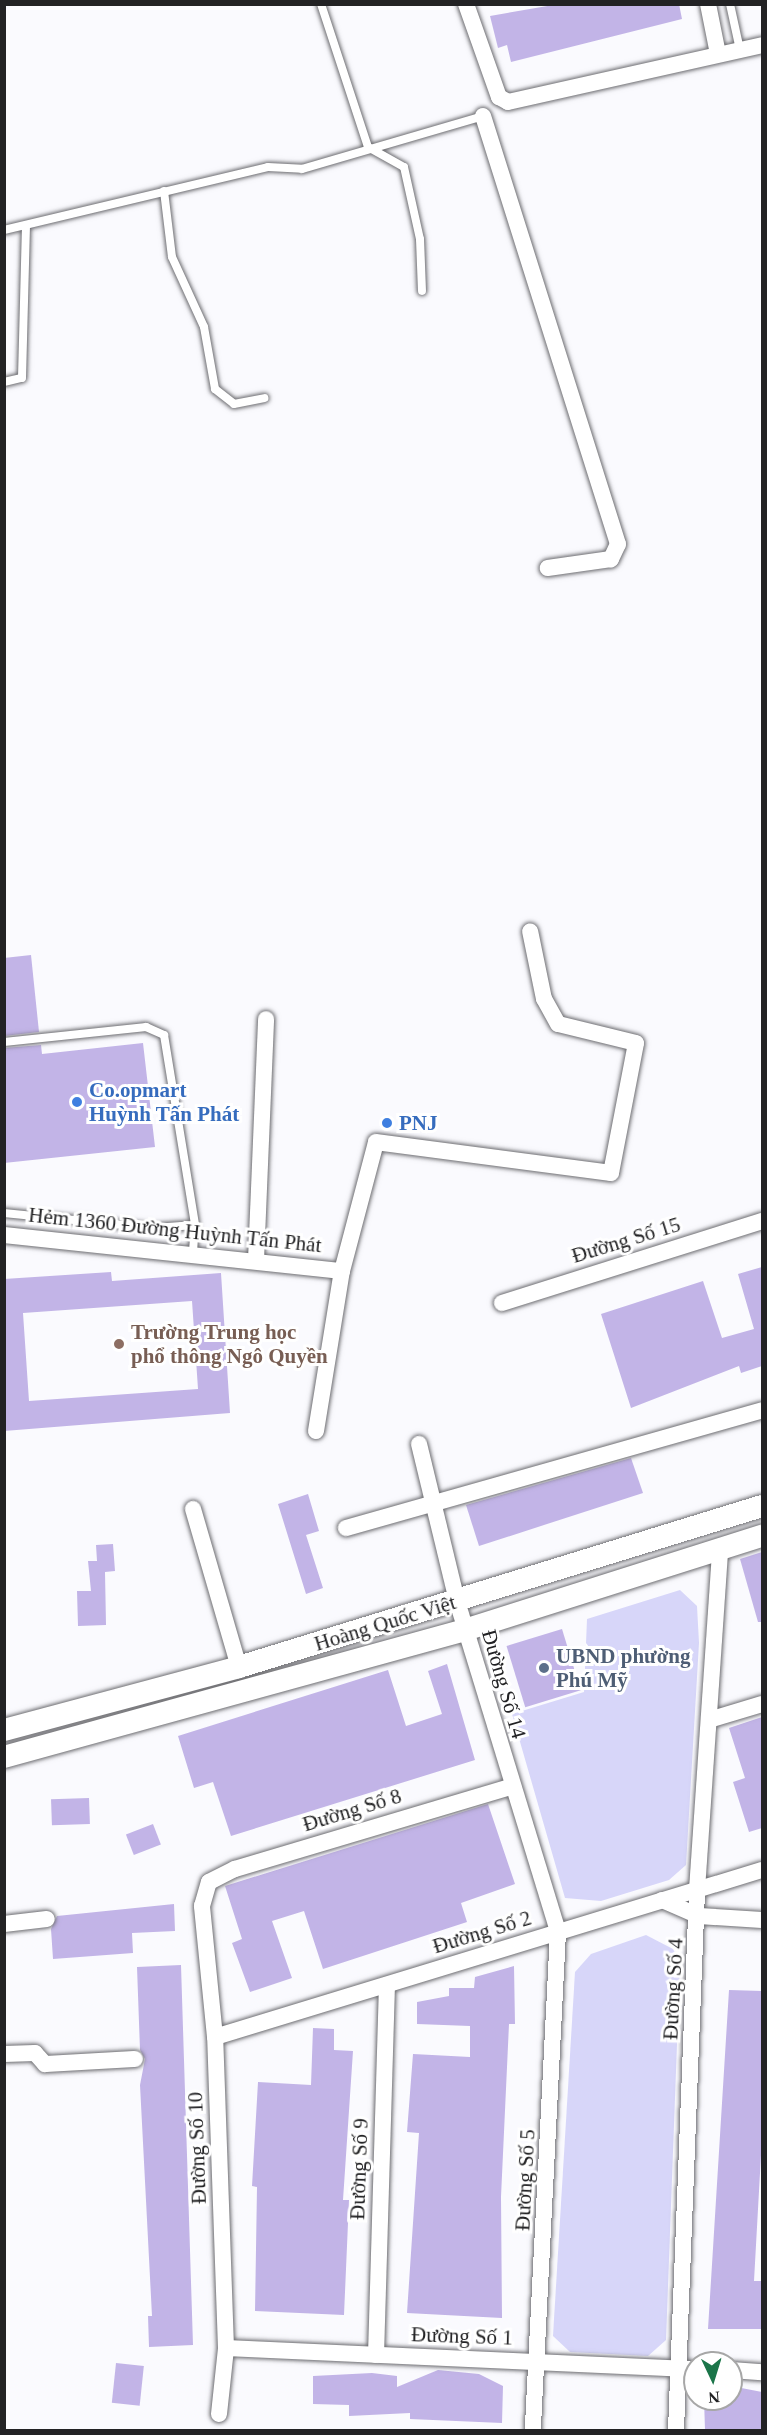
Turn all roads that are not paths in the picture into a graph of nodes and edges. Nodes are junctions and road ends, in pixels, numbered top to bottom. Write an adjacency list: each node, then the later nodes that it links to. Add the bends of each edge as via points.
1 (321, 4): 9 (lane)
2 (466, 4): 7 (street, via 499,97 508,102)
3 (708, 4): 7 (street)
4 (730, 4): 6 (lane)
5 (762, 45): 6 (street)
6 (740, 50): 7 (street)
7 (718, 54)
8 (483, 116): 9 (lane); 16 (street, via 618,544 611,559)
9 (368, 147): 10 (lane, via 302,169 268,167); 13 (lane, via 404,167 420,239)
10 (164, 191): 11 (lane); 15 (lane, via 172,257 204,327 215,389 234,404)
11 (26, 228): 12 (lane); 14 (lane, via 22,378)
12 (4, 230)
13 (422, 291)
14 (4, 382)
15 (264, 398)
16 (548, 568)
17 (530, 931): 26 (street, via 544,999 558,1024 636,1043 610,1173 376,1142)
18 (266, 1019): 25 (street)
19 (4, 1042): 22 (lane, via 146,1027 164,1035)
20 (4, 1213): 22 (lane, via 154,1228)
21 (762, 1221): 27 (street, Đường Số 15)
22 (195, 1225): 24 (lane)
23 (4, 1235): 24 (street, Hẻm 1360 Đường Huỳnh Tấn Phát)
24 (193, 1252): 25 (street, Hẻm 1360 Đường Huỳnh Tấn Phát)
25 (256, 1260): 26 (street, Hẻm 1360 Đường Huỳnh Tấn Phát)
26 (342, 1270): 29 (street)
27 (502, 1303)
28 (762, 1410): 31 (street)
29 (316, 1431)
30 (419, 1444): 31 (street, Đường Số 14)
31 (432, 1504): 34 (street); 37 (street, Đường Số 14)
32 (762, 1506): 37 (main road, Hoàng Quốc Việt)
33 (193, 1509): 39 (street)
34 (346, 1528)
35 (762, 1536): 36 (main road, Hoàng Quốc Việt)
36 (720, 1550): 38 (main road, Hoàng Quốc Việt); 41 (street, Đường Số 4)
37 (457, 1601): 38 (street, Đường Số 14); 39 (main road, Hoàng Quốc Việt)
38 (465, 1630): 43 (main road, Hoàng Quốc Việt); 44 (street, Đường Số 14)
39 (239, 1667): 42 (main road, Hoàng Quốc Việt)
40 (762, 1704): 41 (street)
41 (712, 1719): 47 (street, Đường Số 4)
42 (4, 1730)
43 (4, 1757)
44 (510, 1786): 46 (street, Đường Số 8, via 235,1869); 53 (street, Đường Số 14)
45 (762, 1870): 47 (street, Đường Số 2)
46 (209, 1882): 55 (street, Đường Số 10, via 202,1906)
47 (697, 1890): 48 (street, Đường Số 2); 49 (street, Đường Số 4)
48 (662, 1900): 49 (street); 53 (street, Đường Số 2)
49 (699, 1916): 51 (street); 59 (street, Đường Số 4)
50 (47, 1919): 52 (street)
51 (762, 1920)
52 (4, 1924)
53 (558, 1932): 54 (street, Đường Số 2); 61 (street, Đường Số 5)
54 (387, 1985): 55 (street, Đường Số 2); 60 (street, Đường Số 9)
55 (215, 2037): 58 (street, Đường Số 10)
56 (4, 2054): 57 (street, via 36,2053 45,2064)
57 (135, 2059)
58 (226, 2348): 60 (street, Đường Số 1); 66 (street, Đường Số 10)
59 (687, 2351)
60 (376, 2355): 61 (street, Đường Số 1)
61 (537, 2362): 62 (street, Đường Số 1); 67 (street, Đường Số 5)
62 (683, 2368)
63 (743, 2371): 64 (street)
64 (762, 2372)
65 (683, 2391): 68 (street, Đường Số 4)
66 (219, 2414)
67 (533, 2430)
68 (676, 2430)

